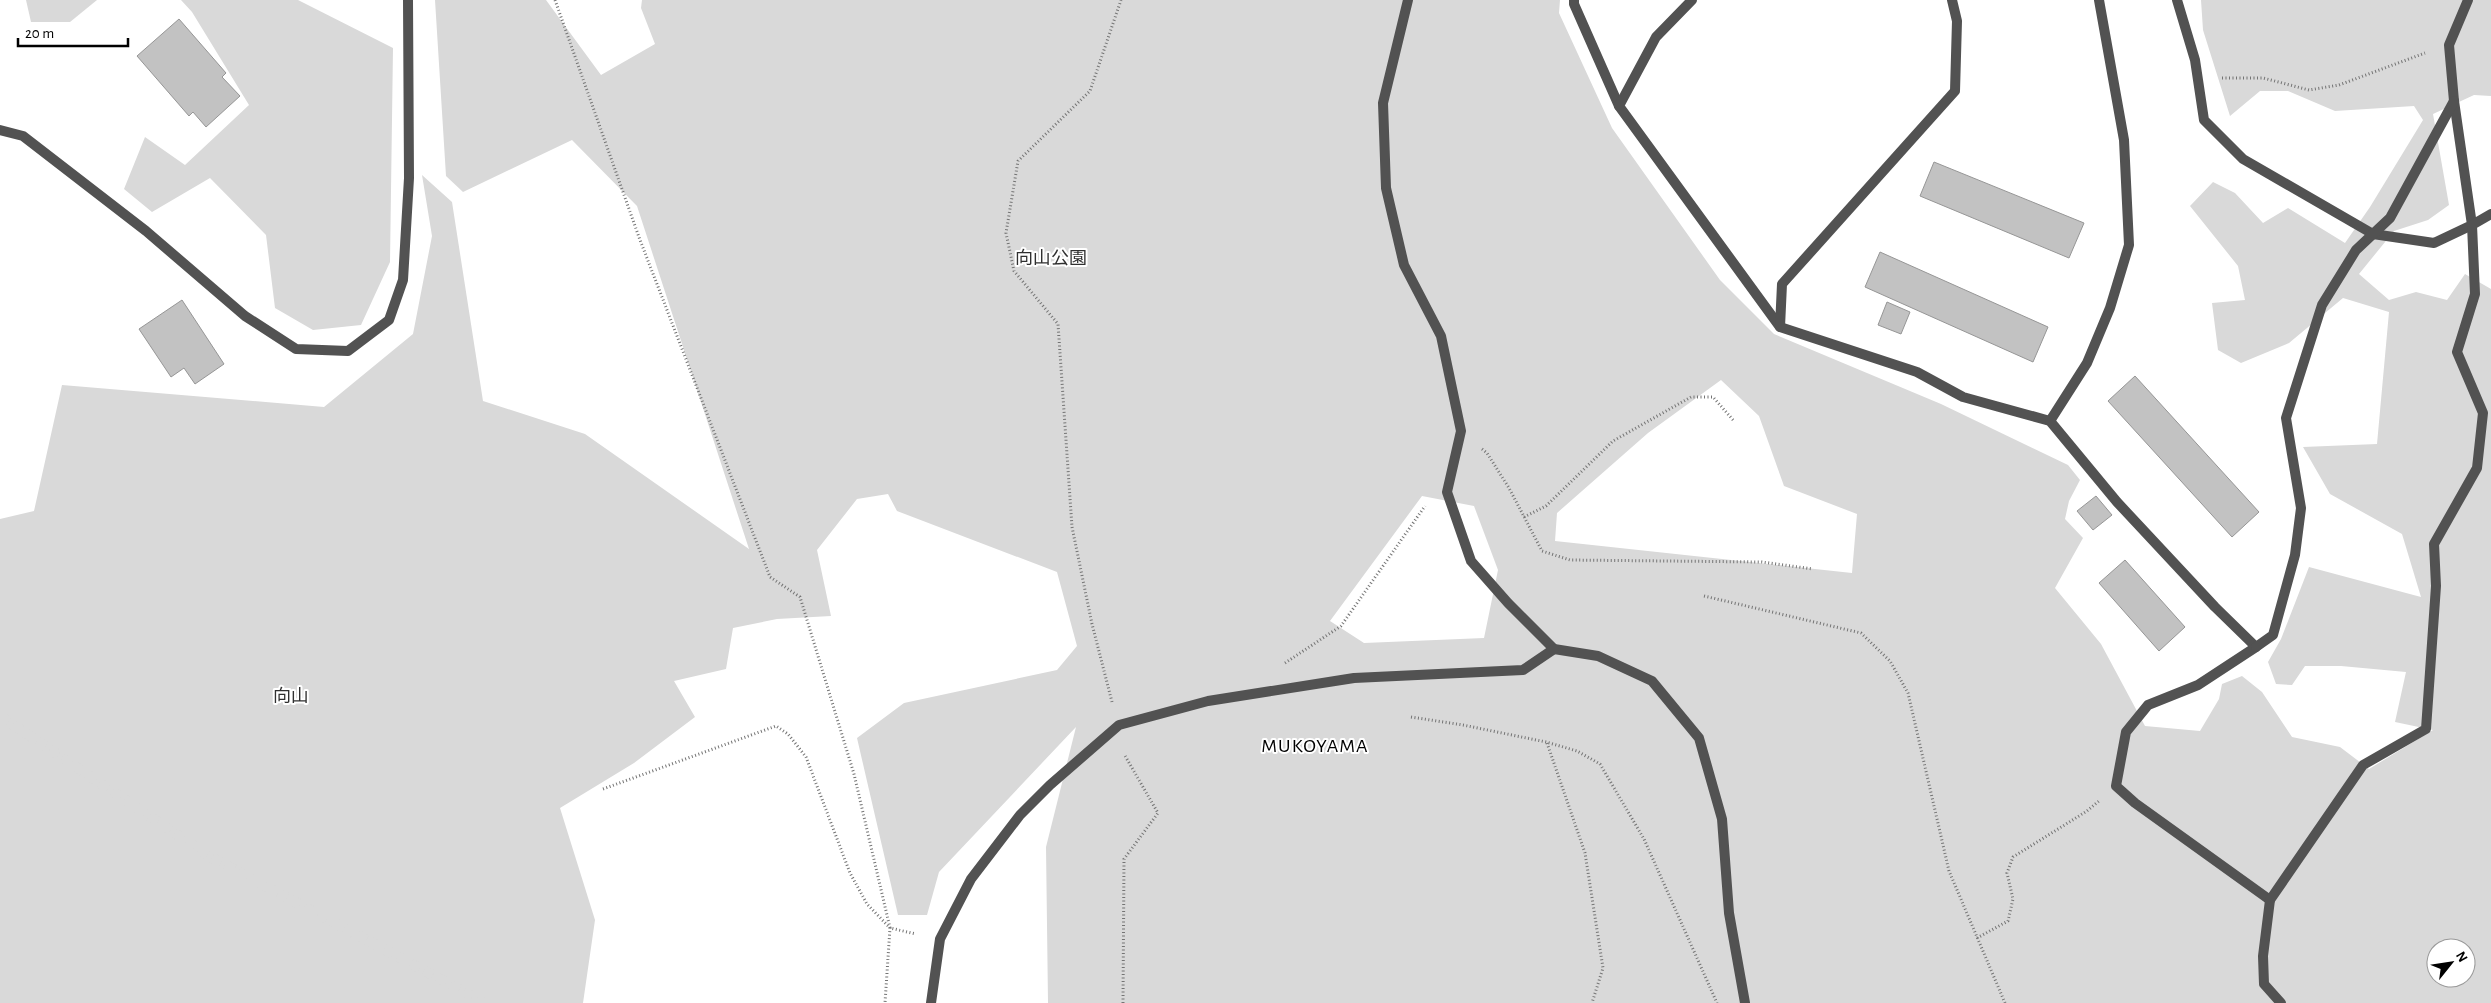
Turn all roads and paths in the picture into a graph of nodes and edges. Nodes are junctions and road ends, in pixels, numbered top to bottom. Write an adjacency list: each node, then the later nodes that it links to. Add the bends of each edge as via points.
1 (408, 0): 15 (street, via 408,178 403,280 389,320 348,350 296,349 245,316 146,231 23,136)
2 (555, 0): 36 (path, via 640,240 770,578 800,597 854,774)
3 (1120, 0): 31 (path, via 1090,91 1018,161 1006,233 1014,270 1058,324 1072,527 1092,624)
4 (1408, 0): 22 (street, via 1383,103 1386,188 1404,265 1441,336)
5 (1574, 0): 14 (street)
6 (1692, 0): 14 (street, via 1656,37)
7 (1952, 0): 19 (street, via 1957,21 1955,91 1782,284)
8 (2099, 0): 21 (street, via 2124,140 2129,245 2110,308 2087,363)
9 (2177, 0): 12 (street, via 2196,60)
10 (2468, 0): 11 (street)
11 (2449, 45): 12 (path, via 2339,85 2309,90 2263,78); 13 (street)
12 (2198, 78): 18 (street, via 2204,120 2244,159)
13 (2454, 101): 17 (street); 18 (street, via 2390,218)
14 (1619, 106): 19 (street)
15 (0, 130)
16 (2491, 214): 17 (street)
17 (2472, 225): 18 (street, via 2434,243); 35 (street, via 2475,294 2457,352 2483,414 2477,468 2434,544 2436,586 2426,729 2363,765)
18 (2373, 234): 27 (street, via 2356,250 2322,305 2286,418 2300,518 2295,555 2273,635)
19 (1780, 327): 21 (street, via 1917,372 1963,397)
20 (1734, 421): 24 (path, via 1713,397 1691,397 1612,441 1546,506)
21 (2050, 421): 27 (street, via 2117,502)
22 (1460, 431): 23 (street); 24 (path, via 1487,453)
23 (1447, 492): 28 (street, via 1471,561); 29 (path, via 1426,506 1341,626)
24 (1524, 517): 25 (path, via 1542,551 1570,560 1762,562)
25 (1813, 569)
26 (1704, 596): 37 (path, via 1861,633 1890,661 1908,693 1949,871)
27 (2256, 647): 33 (street, via 2198,686 2148,705 2126,732)
28 (1554, 649): 31 (street, via 1523,670 1354,678 1208,700); 44 (street, via 1598,656 1652,681 1699,738 1722,819 1729,913)
29 (1284, 664)
30 (1411, 717): 32 (path)
31 (1119, 725): 38 (street, via 1020,815 971,879); 41 (path, via 1121,748 1158,814 1124,859)
32 (1546, 742): 42 (path, via 1585,854 1603,968); 43 (path, via 1577,751 1600,764 1644,839)
33 (2116, 786): 35 (street); 37 (path, via 2087,811 2013,857 2006,873 2013,899 2008,921)
34 (603, 789): 36 (path, via 776,726 788,734 806,757 850,873 867,904)
35 (2270, 900): 46 (street, via 2263,956 2264,984)
36 (890, 928): 38 (path); 39 (path)
37 (1977, 938): 45 (path)
38 (940, 939): 40 (street)
39 (885, 1003)
40 (931, 1003)
41 (1123, 1003)
42 (1592, 1003)
43 (1717, 1003)
44 (1745, 1003)
45 (2005, 1003)
46 (2280, 1003)

